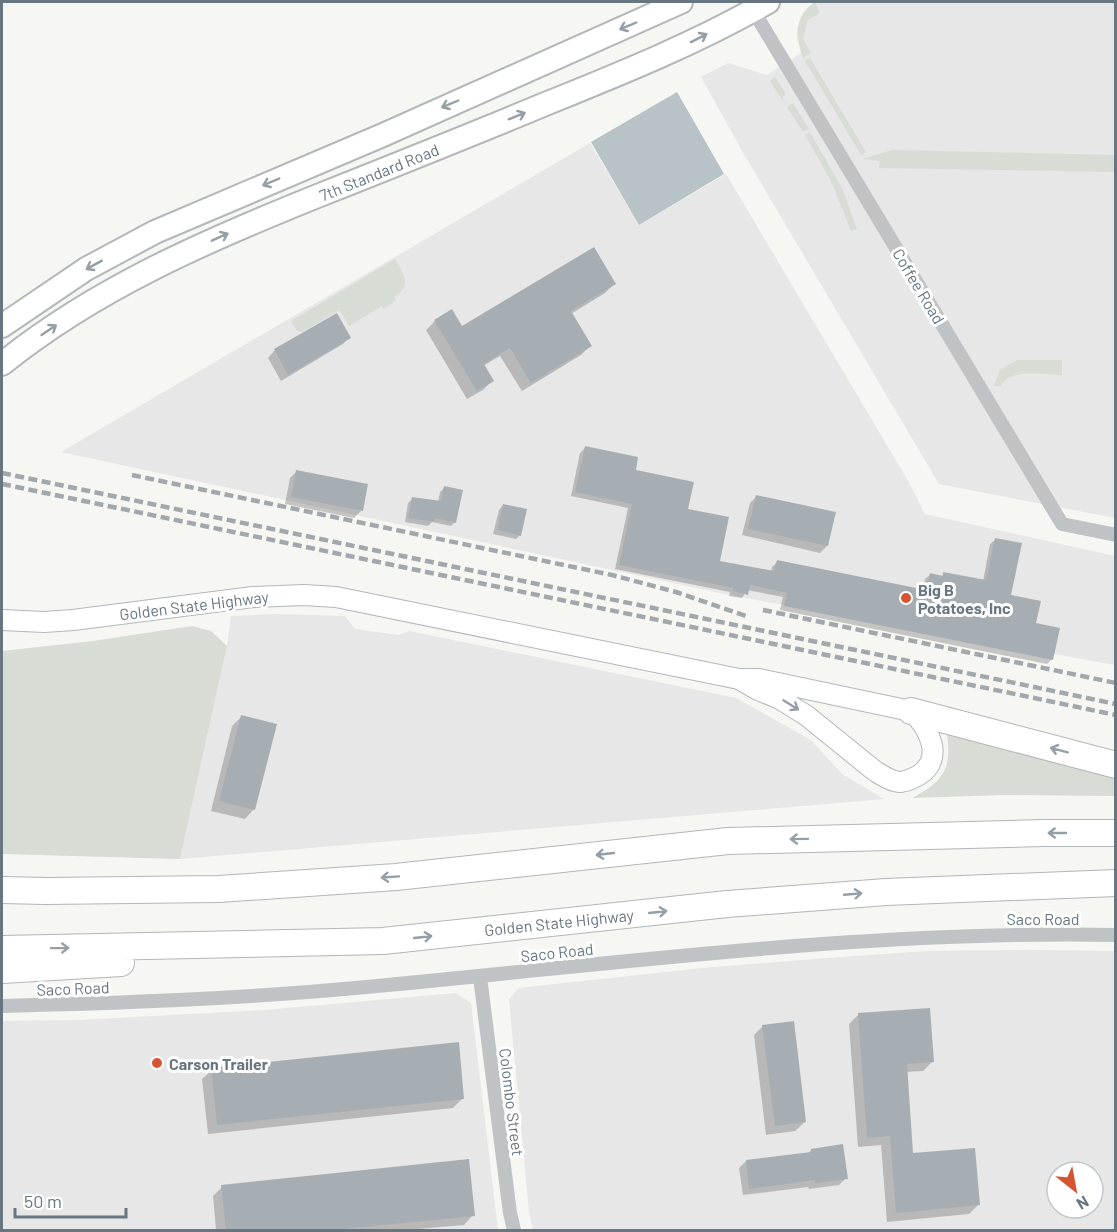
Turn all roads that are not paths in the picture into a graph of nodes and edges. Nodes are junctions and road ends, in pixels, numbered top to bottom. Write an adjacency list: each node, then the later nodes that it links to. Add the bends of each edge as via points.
1 (681, 2): 3 (main road, 7th Standard Road, one-way to 3, via 155,232 86,269)
2 (756, 4): 4 (main road, 7th Standard Road, one-way to 2, via 81,309 189,251 646,64); 5 (street, Coffee Road, via 1062,524)
3 (2, 326)
4 (2, 364)
5 (1116, 535)
6 (2, 620): 7 (main road, Golden State Highway, via 73,620 304,594 336,597)
7 (739, 679): 8 (main road, Golden State Highway, via 759,679); 8 (main road, Golden State Highway, one-way to 8, via 794,707 875,771 901,782 922,773 933,753 925,726)
8 (911, 711): 9 (highway, one-way to 8)
9 (1116, 765)
10 (1116, 833): 12 (highway, one-way to 12, via 728,841 396,877 219,889)
11 (1116, 883): 14 (highway, Golden State Highway, one-way to 11, via 728,904 886,892)
12 (2, 890)
13 (1116, 935): 17 (street, Saco Road, via 894,938)
14 (383, 941): 15 (highway, Golden State Highway, one-way to 14); 16 (highway)
15 (2, 949)
16 (2, 970)
17 (480, 976): 18 (street, Saco Road, via 264,995); 19 (street, Colombo Street)
18 (2, 1006)
19 (514, 1230)

